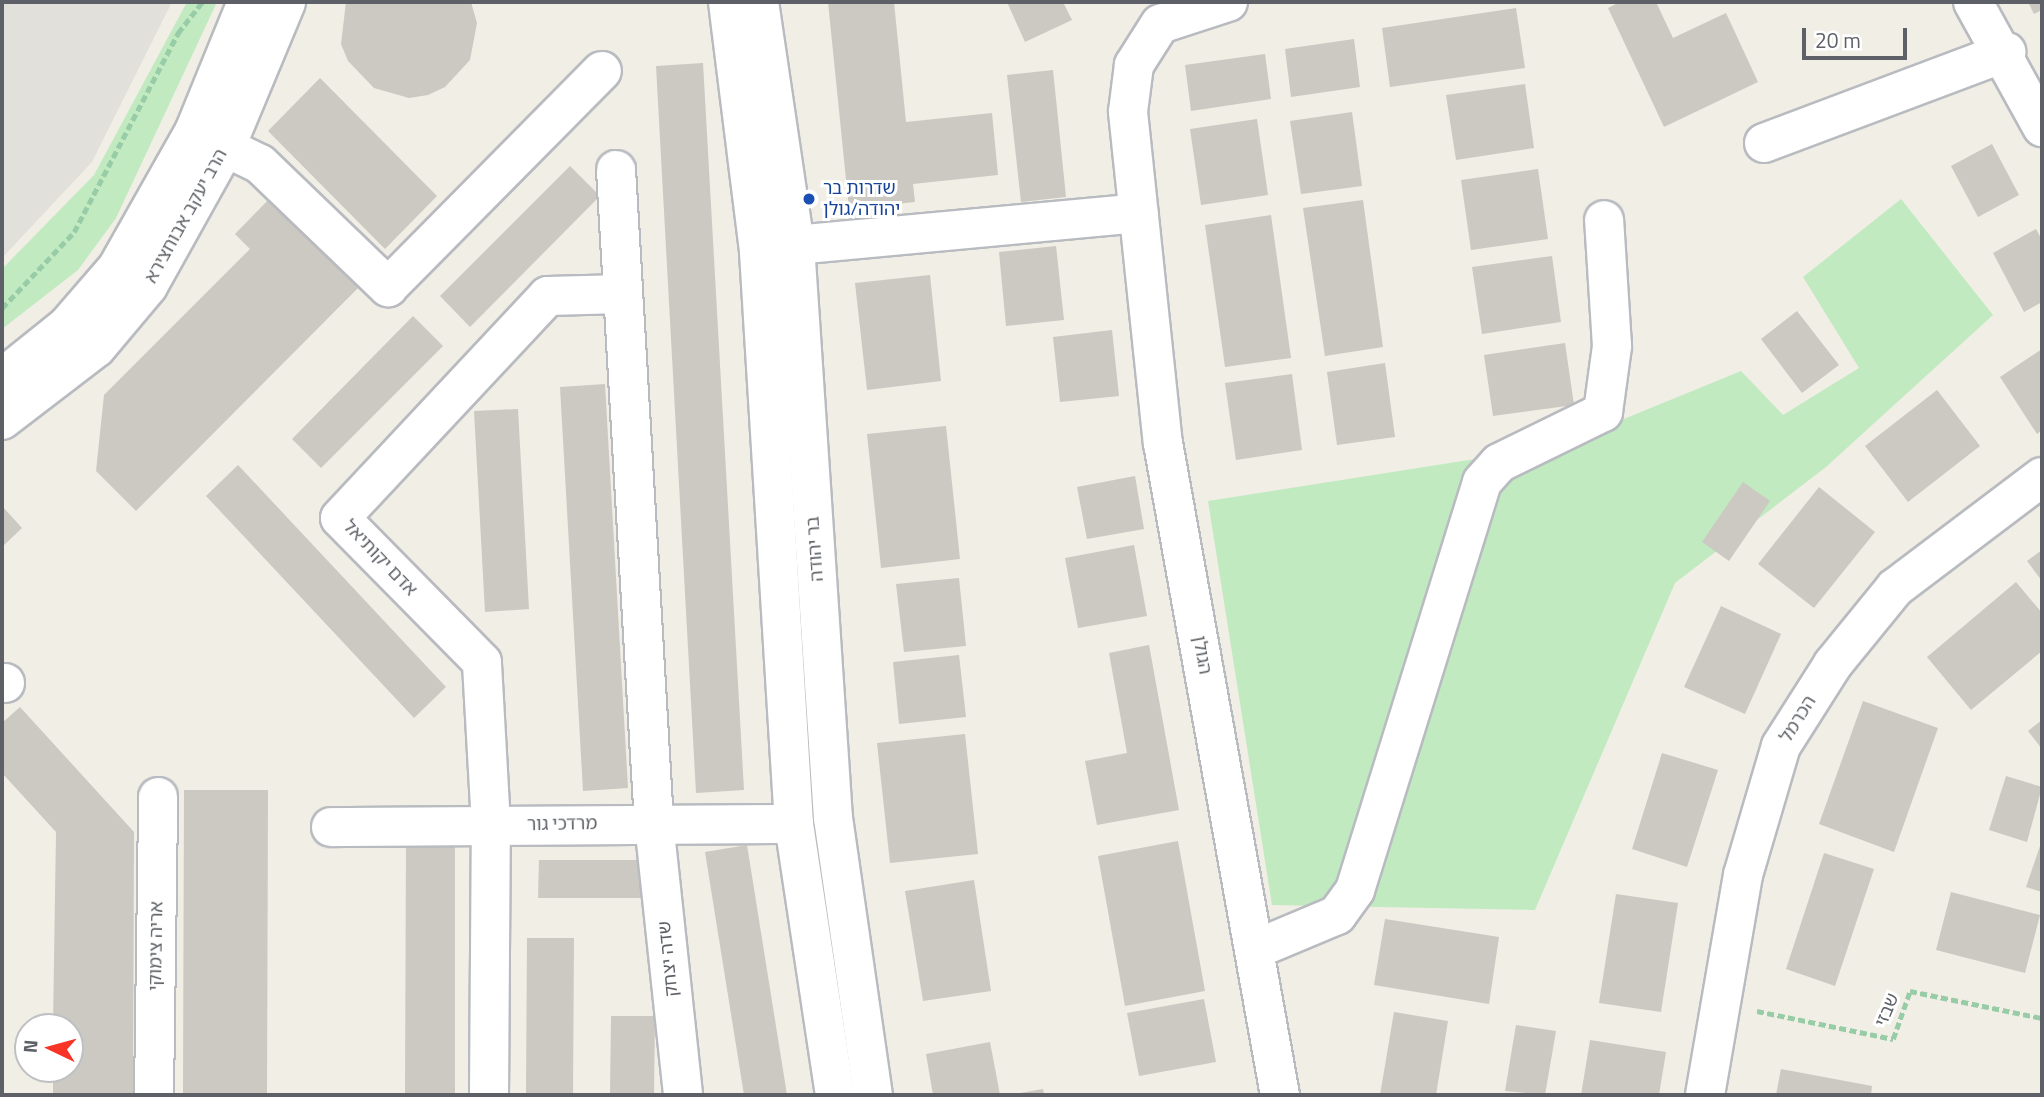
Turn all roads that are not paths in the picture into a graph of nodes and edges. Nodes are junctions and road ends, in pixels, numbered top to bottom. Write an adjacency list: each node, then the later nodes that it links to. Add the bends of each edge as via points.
1 (247, 2): 10 (street, הרב יעקב אבוחצירא)
2 (286, 2): 10 (street, הרב יעקב אבוחצירא)
3 (728, 2): 22 (street, via 759,252)
4 (760, 2): 15 (street, בר יהודה)
5 (1228, 2): 13 (street, הגולן, via 1160,24 1134,65 1128,112)
6 (1973, 2): 7 (street)
7 (2006, 52): 9 (street); 11 (street)
8 (602, 71): 10 (street, via 388,287 289,188)
9 (2042, 127)
10 (210, 138): 17 (street, הרב יעקב אבוחצירא, via 117,268 67,326); 18 (street, הרב יעקב אבוחצירא, via 148,286 96,348)
11 (1764, 143)
12 (616, 170): 16 (street)
13 (1139, 213): 15 (street); 25 (street, הגולן, via 1163,443)
14 (1604, 220): 25 (street, via 1612,346 1603,412 1499,463 1482,482 1355,890 1337,915)
15 (795, 245): 30 (street, בר יהודה, via 833,818)
16 (623, 294): 21 (street); 23 (street, אדם יקותיאל, via 548,296 340,518 482,662)
17 (2, 378)
18 (2, 420)
19 (2042, 477): 32 (street, הכרמל, via 1895,588 1833,664 1781,747 1743,875 1717,1002)
20 (158, 797): 26 (street, אריה צימוקי)
21 (654, 823): 22 (street, מרדכי גור); 23 (street, מרדכי גור); 28 (street, שדה יצחק)
22 (794, 824): 29 (street)
23 (491, 825): 24 (street, מרדכי גור); 27 (street)
24 (331, 827)
25 (1256, 949): 31 (street, הגולן)
26 (154, 1095)
27 (489, 1095)
28 (683, 1095)
29 (835, 1095)
30 (873, 1095)
31 (1280, 1095)
32 (1705, 1095)

